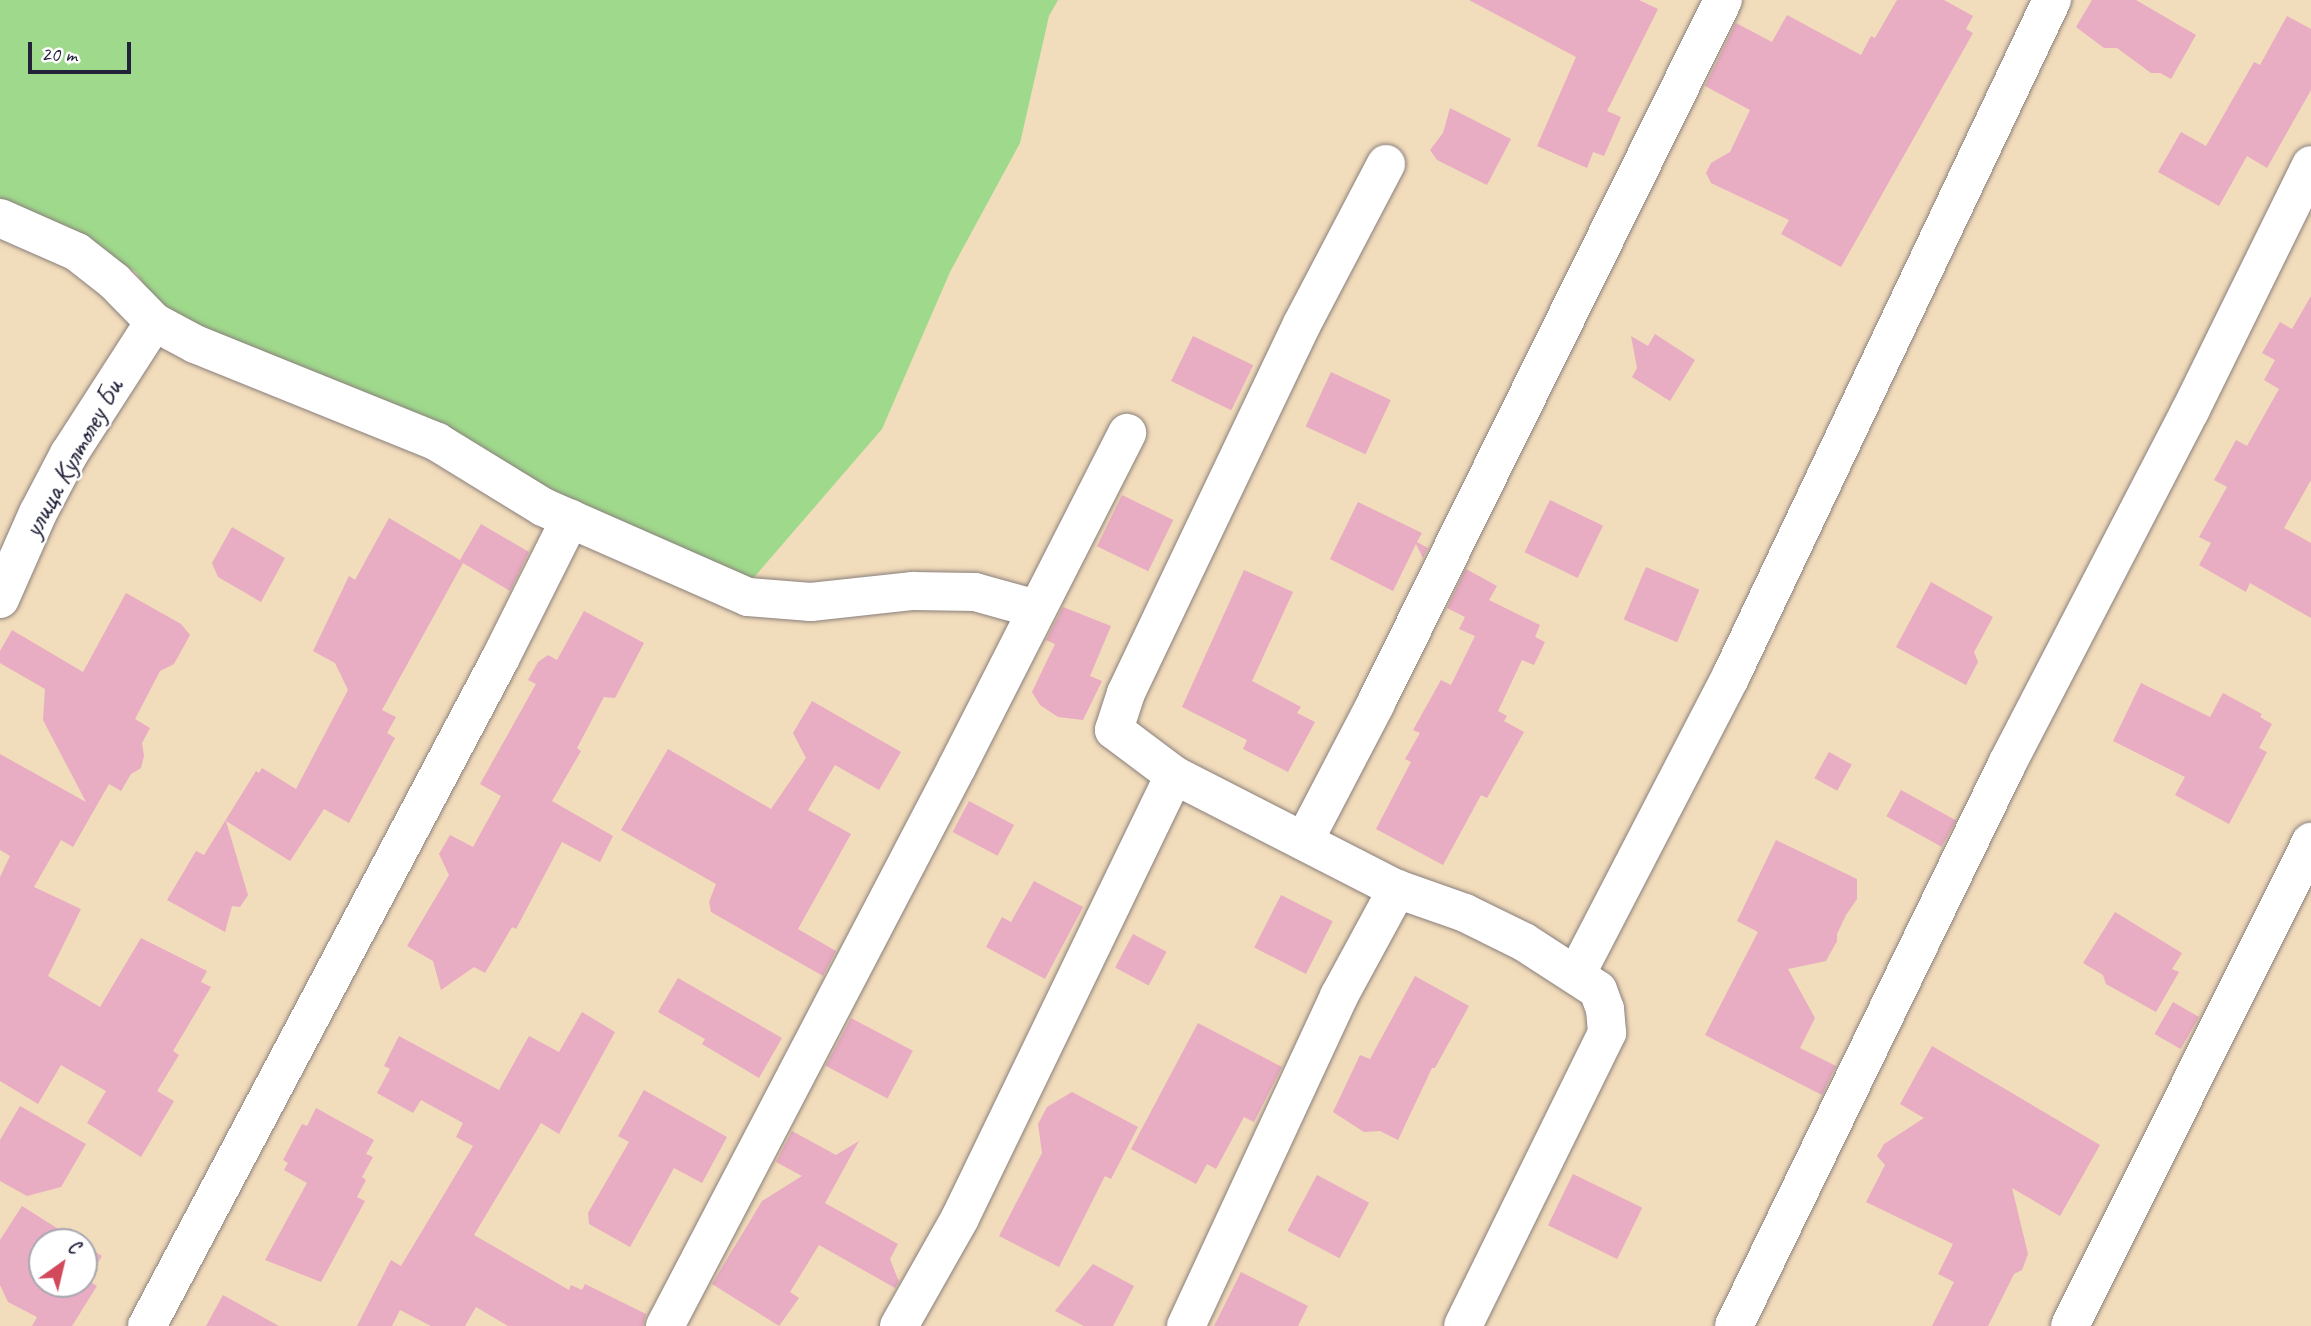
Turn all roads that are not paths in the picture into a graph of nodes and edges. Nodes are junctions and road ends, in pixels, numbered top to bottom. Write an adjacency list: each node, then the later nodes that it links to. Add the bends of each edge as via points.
1 (1723, 0): 12 (street)
2 (2052, 0): 15 (street, via 1730,678)
3 (1387, 164): 11 (street, via 1302,324 1126,693 1114,730)
4 (2311, 165): 21 (street, via 2007,764)
5 (0, 218): 6 (street, via 77,252)
6 (154, 322): 8 (street, via 195,344 437,442); 9 (street, улица Култолеу Би, via 69,454 37,513)
7 (1126, 433): 10 (street)
8 (570, 519): 10 (street, via 748,597 811,603 914,591 975,592); 16 (street)
9 (0, 599)
10 (1036, 609): 17 (street)
11 (1174, 775): 12 (street); 18 (street, via 960,1218)
12 (1304, 841): 14 (street)
13 (2311, 842): 22 (street)
14 (1397, 889): 15 (street, via 1489,925); 19 (street, via 1339,996)
15 (1576, 975): 20 (street, via 1598,990 1607,1033)
16 (147, 1326)
17 (665, 1326)
18 (898, 1326)
19 (1186, 1326)
20 (1463, 1326)
21 (1734, 1326)
22 (2070, 1326)

